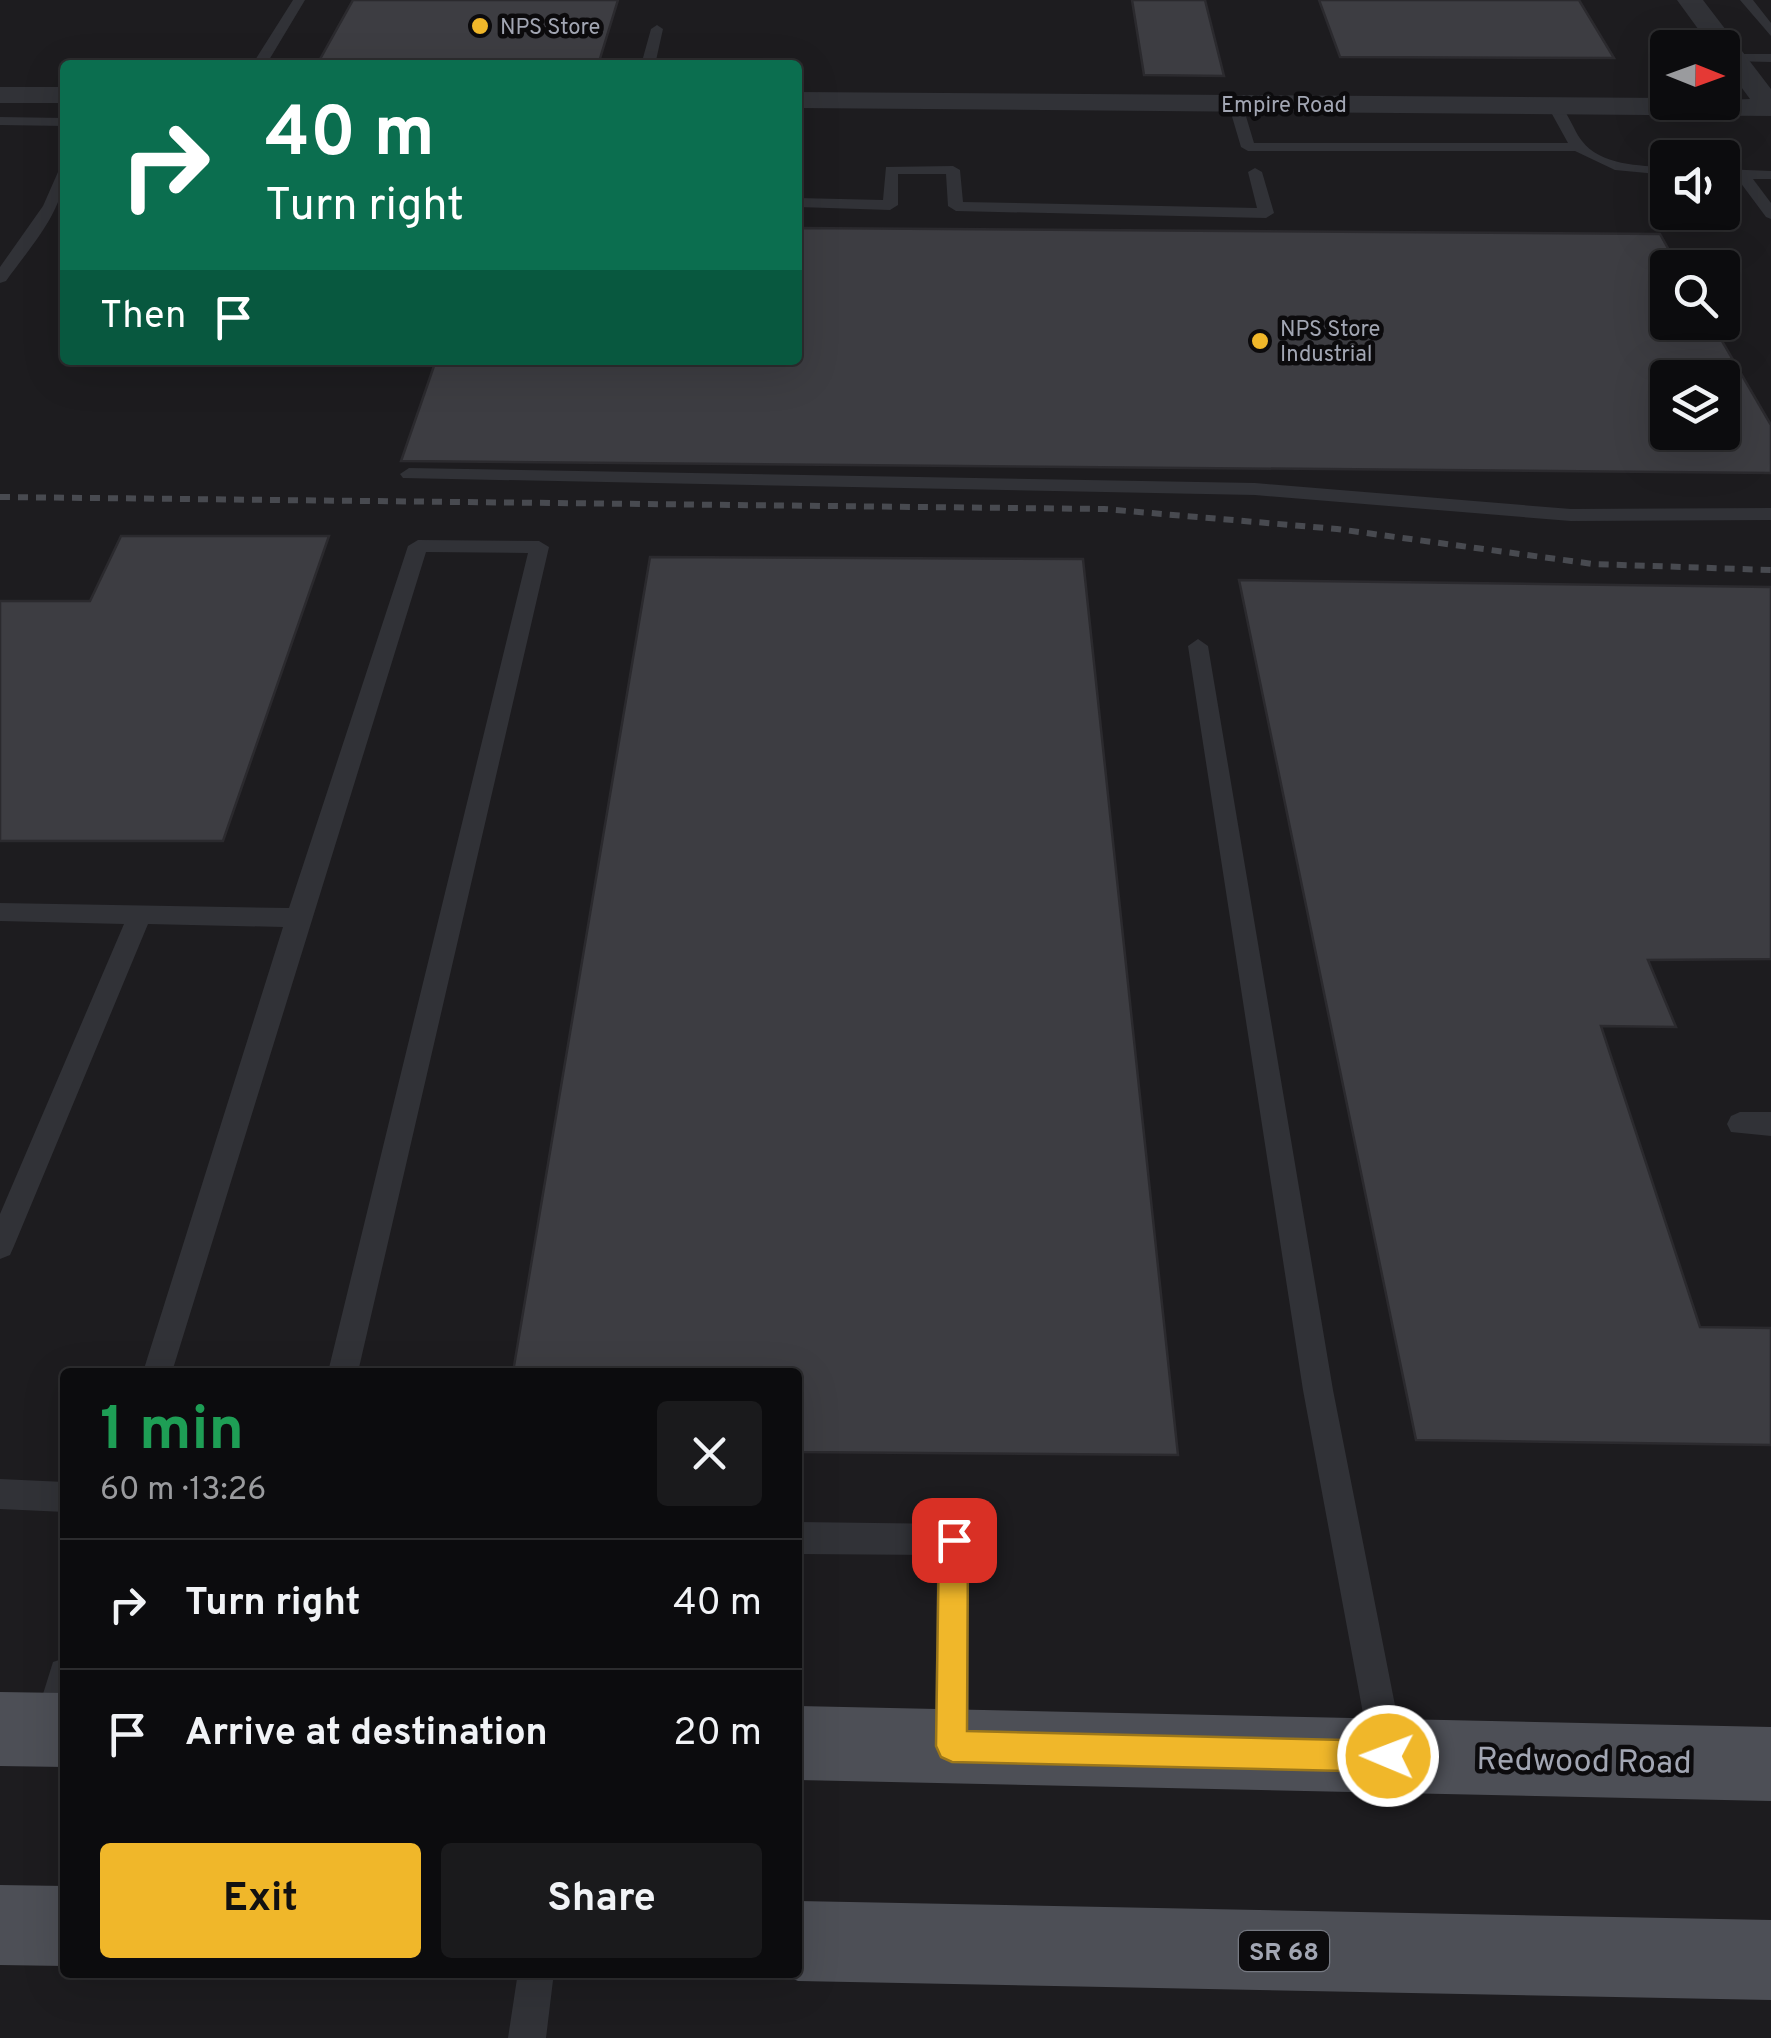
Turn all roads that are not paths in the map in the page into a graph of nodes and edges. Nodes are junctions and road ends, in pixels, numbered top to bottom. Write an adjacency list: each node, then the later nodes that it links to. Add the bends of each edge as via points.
1 (299, 0): 9 (lane)
2 (1690, 0): 5 (street)
3 (1746, 0): 6 (lane)
4 (657, 29): 10 (lane)
5 (1712, 30)
6 (1771, 32)
7 (1740, 58): 8 (lane)
8 (1771, 58)
9 (262, 60)
10 (649, 60)
11 (1740, 67): 17 (street)
12 (0, 95): 13 (street)
13 (60, 95)
14 (802, 100): 15 (street, Empire Road)
15 (1235, 103): 16 (street, Empire Road); 20 (lane, via 1248,147)
16 (1554, 105): 17 (street, Empire Road); 20 (lane)
17 (1770, 108)
18 (0, 121): 19 (lane)
19 (60, 122)
20 (1578, 147): 21 (lane, via 1602,164)
21 (1650, 171)
22 (1255, 172): 26 (lane, via 1266,213 956,206 953,170 891,170 890,204)
23 (1742, 174): 24 (lane); 27 (lane)
24 (1771, 175)
25 (60, 183): 28 (lane)
26 (802, 203)
27 (1771, 214)
28 (0, 278)
29 (410, 474): 30 (lane, via 1256,489 1570,515)
30 (1771, 514)
31 (1198, 646): 45 (lane, via 1318,1390)
32 (0, 912): 33 (lane)
33 (140, 914): 34 (lane); 37 (lane)
34 (298, 918): 38 (lane); 39 (lane, via 418,546 539,547)
35 (1740, 1124): 36 (lane)
36 (1771, 1124)
37 (0, 1246)
38 (158, 1368)
39 (343, 1368)
40 (0, 1494): 41 (lane)
41 (60, 1497)
42 (802, 1538): 44 (lane, via 954,1540)
43 (802, 1744): 44 (main road, Redwood Road)
44 (952, 1746): 45 (main road, Redwood Road)
45 (1388, 1756): 46 (main road, Redwood Road)
46 (1771, 1764)
47 (0, 1925): 48 (main road)
48 (60, 1926)
49 (802, 1942): 50 (main road, SR 68)
50 (1771, 1960)
51 (535, 1978): 52 (lane)
52 (528, 2038)

